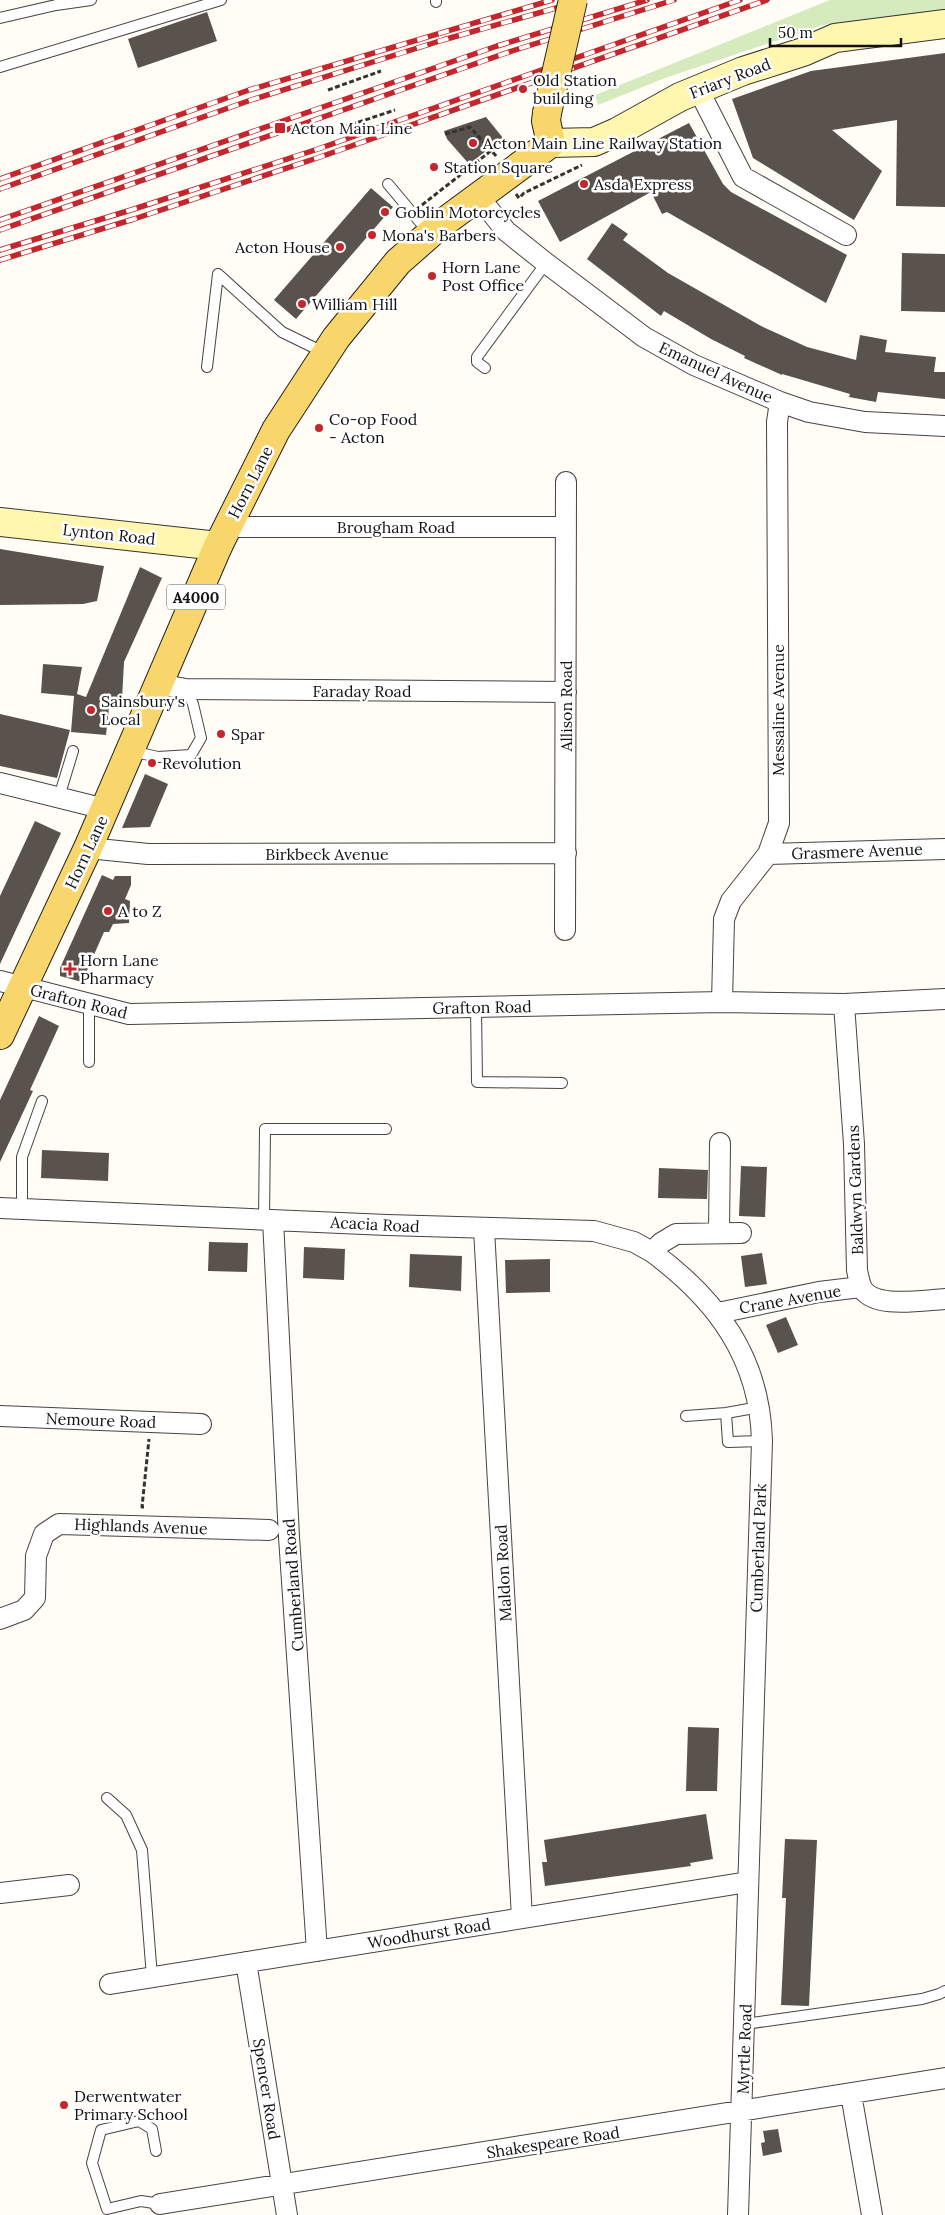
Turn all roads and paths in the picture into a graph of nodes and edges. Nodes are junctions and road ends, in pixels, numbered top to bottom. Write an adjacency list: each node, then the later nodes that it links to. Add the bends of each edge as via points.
1 (91, 0): 4 (lane)
2 (222, 0): 6 (lane)
3 (572, 0): 13 (main road, bridge, via 547,113)
4 (0, 18)
5 (945, 24): 8 (street, Friary Road, via 835,38)
6 (0, 67)
7 (381, 70): 9 (path)
8 (698, 89): 13 (street, Friary Road, via 594,142); 22 (street, via 743,177)
9 (328, 90)
10 (395, 110): 11 (path)
11 (344, 128)
12 (445, 134): 14 (path, via 470,127)
13 (551, 143): 19 (main road, Horn Lane / A4000)
14 (492, 150): 15 (path); 17 (path)
15 (500, 161)
16 (584, 164): 20 (path)
17 (469, 167): 19 (path); 21 (path, via 423,204)
18 (388, 184): 21 (lane)
19 (476, 185): 21 (main road, Horn Lane / A4000); 23 (street, Emanuel Avenue, via 506,231)
20 (519, 198)
21 (422, 225): 24 (main road, Horn Lane / A4000, via 398,262)
22 (846, 235)
23 (546, 263): 26 (lane, via 477,357 477,362); 27 (street, Emanuel Avenue, via 644,337 694,365)
24 (326, 354): 25 (lane, via 282,332 218,274); 32 (main road, Horn Lane / A4000, via 276,430)
25 (207, 368)
26 (486, 368)
27 (780, 402): 28 (street, Emanuel Avenue, via 810,412 865,422); 44 (street, Messaline Avenue, via 777,422 778,823)
28 (945, 426)
29 (566, 482): 31 (street, Allison Road)
30 (0, 522): 32 (street, Lynton Road)
31 (566, 527): 32 (street, Brougham Road); 35 (street, Allison Road)
32 (222, 536): 33 (main road, Horn Lane / A4000)
33 (158, 684): 34 (street, Faraday Road); 36 (main road, Horn Lane / A4000)
34 (186, 689): 35 (street, Faraday Road); 36 (lane, via 201,738 191,755 158,757)
35 (566, 692): 43 (street, Allison Road)
36 (130, 750): 40 (main road, Horn Lane / A4000)
37 (73, 751): 39 (lane)
38 (0, 783): 39 (street)
39 (59, 797): 40 (street)
40 (105, 809): 41 (main road, Horn Lane / A4000)
41 (88, 848): 43 (street, Birkbeck Avenue, via 148,854); 46 (main road, Horn Lane / A4000)
42 (945, 848): 44 (street, Grasmere Avenue)
43 (566, 853): 45 (street, Allison Road)
44 (768, 854): 48 (street, Messaline Avenue, via 731,901 724,919)
45 (565, 930)
46 (11, 984): 49 (street, Grafton Road); 52 (main road, Horn Lane / A4000)
47 (945, 999): 50 (street, Grafton Road)
48 (722, 1002): 50 (street, Grafton Road); 51 (street, Grafton Road)
49 (89, 1004): 51 (street, Grafton Road, via 129,1014); 53 (lane)
50 (844, 1004): 65 (street, Baldwyn Gardens, via 854,1144 857,1270)
51 (476, 1007): 54 (lane, via 477,1082)
52 (0, 1035)
53 (89, 1062)
54 (562, 1083)
55 (42, 1101): 59 (lane, via 22,1157)
56 (386, 1129): 60 (lane, via 265,1129)
57 (720, 1143): 62 (street)
58 (0, 1208): 59 (street, Acacia Road)
59 (22, 1209): 60 (street, Acacia Road)
60 (269, 1219): 61 (street, Acacia Road); 76 (street, Cumberland Road)
61 (484, 1229): 64 (street, Acacia Road, via 594,1231 634,1242); 83 (street, Maldon Road)
62 (719, 1232): 63 (street); 64 (street, via 676,1234)
63 (741, 1233)
64 (652, 1252): 67 (street, Cumberland Park, via 676,1270)
65 (861, 1287): 66 (street, via 875,1300 888,1302); 67 (street, Crane Avenue, via 819,1292)
66 (945, 1299)
67 (718, 1313): 68 (street, Cumberland Park, via 745,1360)
68 (760, 1407): 69 (lane); 74 (street, Cumberland Park)
69 (726, 1414): 71 (lane); 74 (lane, via 728,1442)
70 (0, 1416): 72 (street, Nemoure Road)
71 (686, 1416)
72 (201, 1424)
73 (150, 1436): 75 (path, via 142,1507)
74 (762, 1441): 80 (street, Cumberland Park)
75 (147, 1508)
76 (289, 1529): 77 (lane, Highlands Avenue); 84 (street, Cumberland Road)
77 (269, 1530): 78 (street, Highlands Avenue, via 58,1524 44,1534 36,1556 36,1598 24,1610)
78 (0, 1619)
79 (107, 1798): 86 (lane, via 126,1815 142,1850)
80 (748, 1882): 83 (street, Woodhurst Road); 89 (street, Myrtle Road)
81 (69, 1885): 82 (street)
82 (0, 1893)
83 (522, 1918): 84 (street, Woodhurst Road)
84 (317, 1951): 85 (street, Woodhurst Road)
85 (246, 1962): 86 (street, Woodhurst Road); 94 (street, Spencer Road)
86 (152, 1977): 87 (street, Woodhurst Road)
87 (110, 1984)
88 (945, 1991): 89 (lane, via 922,1998)
89 (745, 2024): 92 (street, Myrtle Road)
90 (945, 2078): 91 (street, Shakespeare Road)
91 (851, 2094): 92 (street, Shakespeare Road); 98 (street)
92 (742, 2111): 94 (street, Shakespeare Road); 97 (street, Myrtle Road)
93 (156, 2150): 95 (lane, via 152,2129 139,2121 101,2130 92,2162 107,2209 141,2201)
94 (282, 2185): 95 (street, Shakespeare Road); 96 (street, Spencer Road)
95 (160, 2204)
96 (287, 2215)
97 (738, 2215)
98 (872, 2215)

